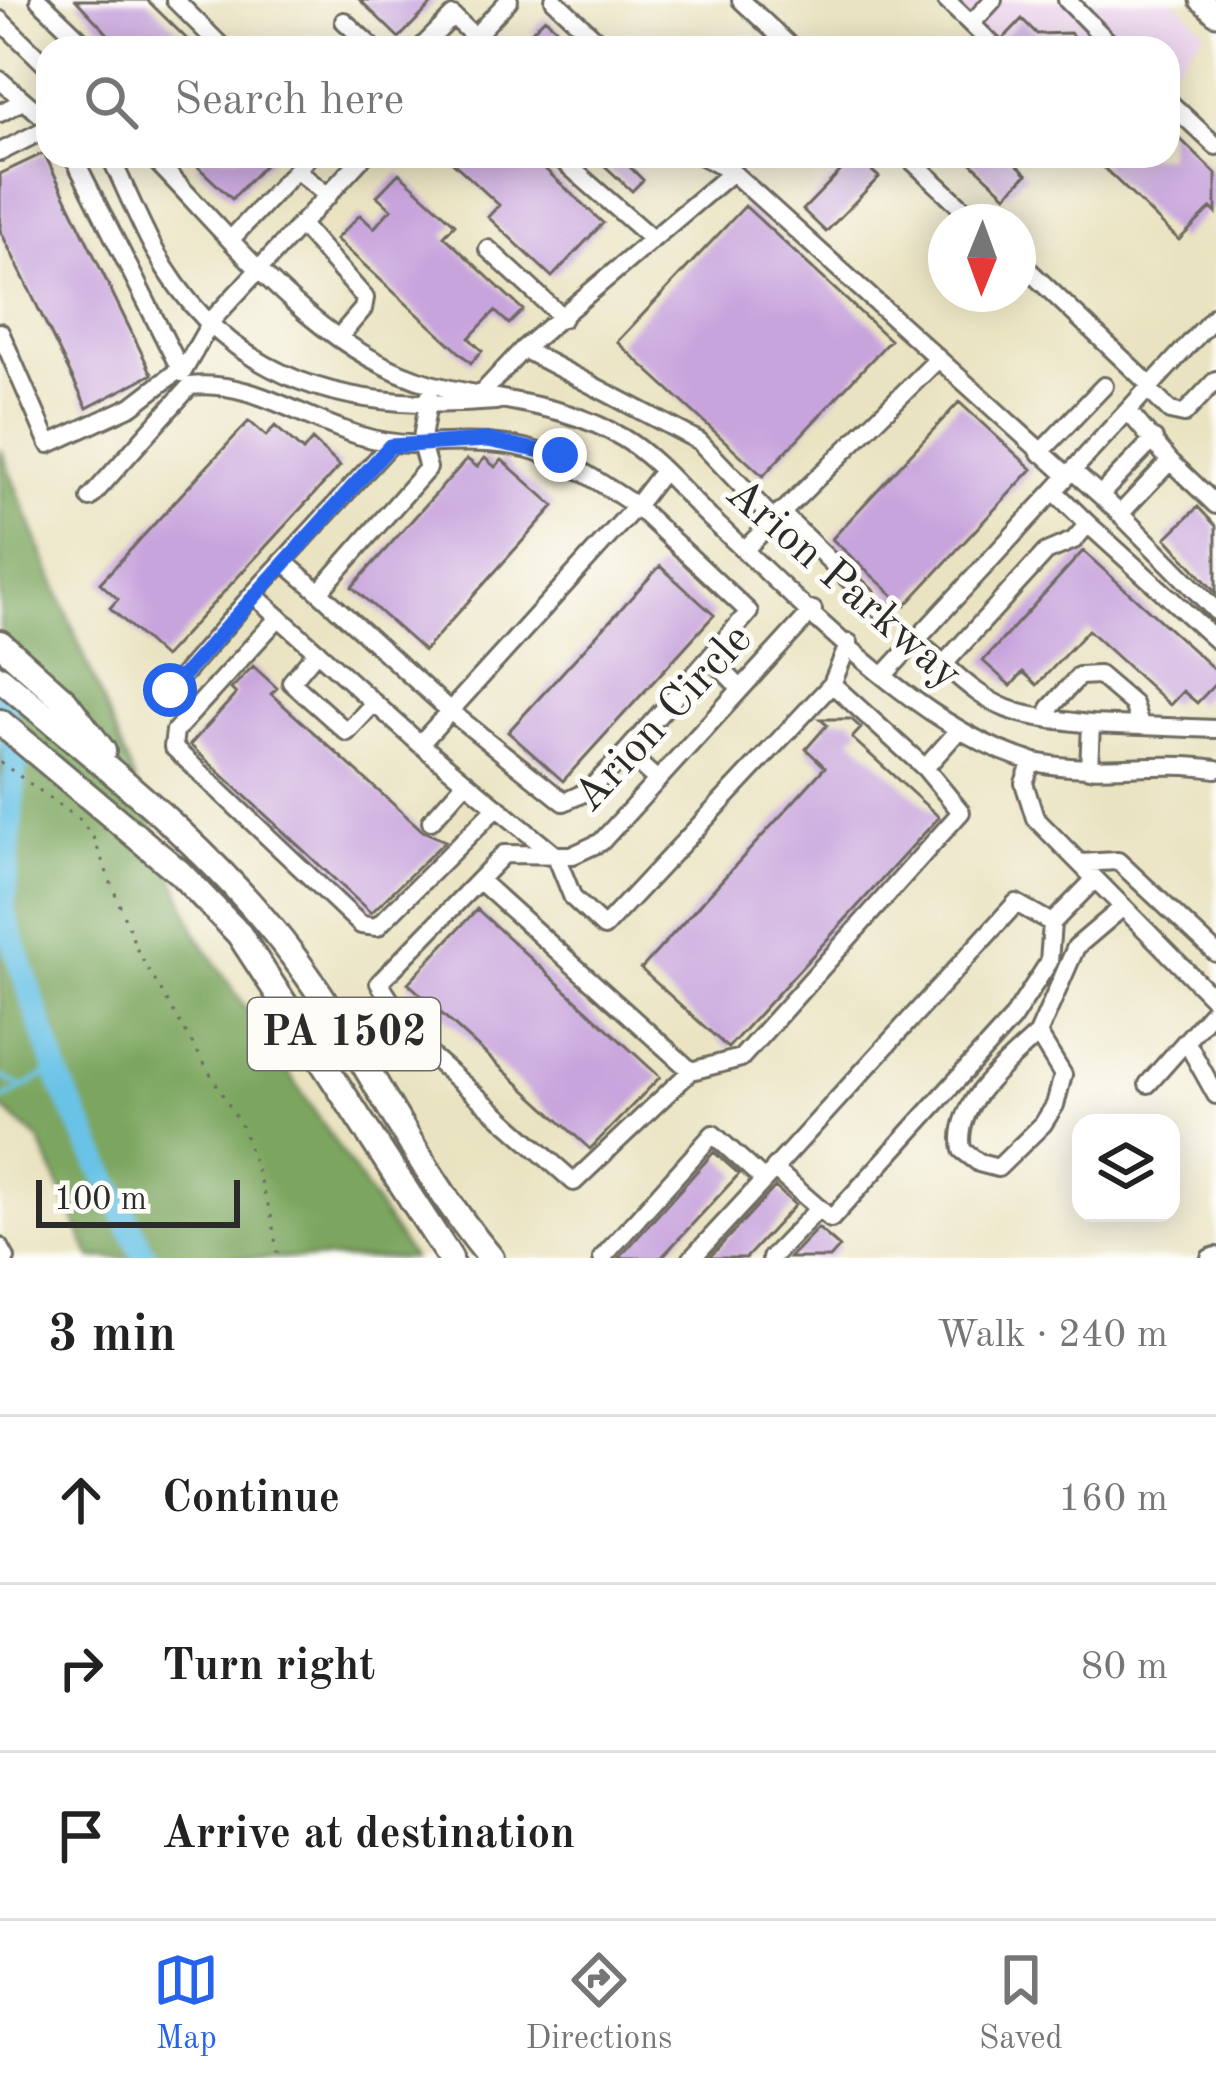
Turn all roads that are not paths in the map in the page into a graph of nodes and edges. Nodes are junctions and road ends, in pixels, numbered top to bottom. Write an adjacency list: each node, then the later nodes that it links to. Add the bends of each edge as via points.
1 (40, 0): 14 (street)
2 (175, 0): 15 (street)
3 (509, 0): 19 (street)
4 (554, 0): 20 (street)
5 (741, 0): 21 (street)
6 (946, 0): 13 (street)
7 (993, 0): 13 (street)
8 (1067, 0): 23 (street)
9 (1202, 0): 10 (main road)
10 (1216, 14)
11 (0, 20): 24 (street)
12 (344, 21): 16 (street)
13 (971, 24): 22 (street)
14 (76, 36)
15 (211, 36)
16 (361, 36)
17 (433, 36): 18 (street, via 453,16)
18 (466, 36)
19 (476, 36)
20 (592, 36)
21 (779, 36)
22 (984, 36)
23 (1102, 36)
24 (36, 55)
25 (0, 80): 26 (street)
26 (21, 102): 28 (street); 29 (street)
27 (1180, 112): 31 (street)
28 (0, 113)
29 (36, 115)
30 (36, 132): 32 (street)
31 (1216, 146)
32 (0, 152)
33 (79, 168): 58 (street)
34 (116, 168): 52 (street, Arion Parkway, via 155,250)
35 (163, 168): 46 (street, Arion Parkway)
36 (298, 168): 46 (street)
37 (307, 168): 43 (street)
38 (353, 168): 43 (street)
39 (571, 168): 47 (street)
40 (724, 168): 42 (street)
41 (920, 168): 44 (street)
42 (732, 172): 47 (street); 57 (street)
43 (328, 196): 45 (street)
44 (958, 204)
45 (301, 225): 49 (street); 55 (street, via 364,298)
46 (232, 238): 49 (street, Arion Parkway)
47 (652, 239): 51 (street)
48 (488, 249): 51 (street)
49 (261, 268): 52 (street); 55 (street, Arion Parkway)
50 (1036, 277): 63 (street)
51 (563, 318): 56 (street)
52 (212, 320): 58 (street); 66 (street, Arion Parkway, via 271,369 323,391)
53 (1214, 320): 63 (street)
54 (0, 332): 58 (street, via 49,444 132,406)
55 (338, 337): 60 (street, Arion Parkway)
56 (523, 349): 64 (street); 81 (street, via 699,441)
57 (936, 361): 71 (street); 81 (street)
58 (180, 369): 61 (street)
59 (1216, 380): 63 (street, via 1184,414 1170,411)
60 (431, 384): 64 (street, Arion Parkway); 66 (street)
61 (190, 386): 70 (street, via 223,382); 77 (street)
62 (1104, 386): 71 (street)
63 (1150, 388): 67 (street)
64 (482, 393): 65 (street, Arion Parkway)
65 (517, 400): 66 (street, Arion Parkway); 73 (street, Arion Parkway, via 586,419)
66 (428, 406): 69 (street)
67 (1128, 411): 68 (street); 74 (street)
68 (1154, 439): 72 (street); 76 (street)
69 (421, 444): 70 (street); 79 (street, via 488,440 560,455); 85 (street, via 428,468)
70 (390, 446): 84 (street)
71 (1040, 453): 74 (street)
72 (1170, 461): 78 (street); 80 (street)
73 (663, 471): 79 (street); 83 (street, Arion Parkway)
74 (1070, 473): 75 (street); 76 (street)
75 (1054, 491): 82 (street); 92 (street)
76 (1100, 495): 80 (street)
77 (90, 498)
78 (1216, 505)
79 (636, 506): 96 (street, via 749,612); 104 (street)
80 (1120, 514): 89 (street)
81 (777, 515): 83 (street); 88 (street)
82 (1088, 524): 91 (street); 97 (street, via 1046,552)
83 (746, 549): 87 (street, Arion Parkway)
84 (283, 561): 85 (street); 86 (street)
85 (319, 592): 104 (street)
86 (253, 594): 90 (street); 102 (street)
87 (813, 610): 94 (street, Arion Parkway); 101 (street, Arion Circle)
88 (880, 610)
89 (1216, 611)
90 (279, 617): 95 (street); 122 (street, via 175,731 173,747 361,926 377,927 400,909)
91 (1216, 640)
92 (916, 641): 97 (street); 98 (street)
93 (0, 643): 120 (highway, via 65,701)
94 (849, 643): 98 (street, Arion Parkway); 100 (street)
95 (317, 651): 103 (street); 103 (street, via 291,682 347,732)
96 (710, 657): 101 (street); 113 (street)
97 (944, 664): 105 (street, via 985,702)
98 (884, 675): 110 (street, Arion Parkway)
99 (0, 678): 120 (highway, PA 1502)
100 (832, 684): 115 (street); 124 (street, via 604,927 573,898)
101 (741, 689): 118 (street, Arion Circle)
102 (170, 690)
103 (374, 703): 112 (street)
104 (450, 711): 112 (street); 113 (street, via 564,802)
105 (1049, 719): 107 (street); 108 (street, via 1079,676 1099,675 1133,704)
106 (0, 722): 121 (highway, PA 1502)
107 (1091, 724): 108 (street); 116 (street)
108 (1140, 724): 109 (street)
109 (1216, 729)
110 (958, 731): 114 (street, Arion Parkway); 115 (street)
111 (0, 740): 121 (highway)
112 (421, 744): 119 (street)
113 (626, 752): 118 (street)
114 (1032, 761): 116 (street, Arion Parkway); 125 (street, via 1024,782 1028,808)
115 (925, 768): 134 (street, via 961,812 741,1058)
116 (1090, 769): 117 (street, Arion Parkway)
117 (1216, 769)
118 (657, 780): 124 (street, Arion Circle, via 601,842)
119 (464, 784): 122 (street); 123 (street)
120 (130, 786): 142 (highway, PA 1502, via 245,896 298,963)
121 (84, 793): 141 (highway, PA 1502, via 238,934)
122 (497, 807): 124 (street)
123 (430, 821)
124 (556, 856): 127 (street, Arion Circle, via 504,854)
125 (1080, 863): 126 (street); 130 (street, via 1118,861)
126 (1095, 879): 128 (street); 129 (street)
127 (478, 880): 134 (street); 134 (street, Arion Circle, via 380,983 421,1047 574,1182)
128 (1123, 907): 131 (street); 132 (street, via 1076,947)
129 (1052, 923): 137 (street, via 1016,903); 138 (street, via 1049,962 1012,1019 831,1219)
130 (1216, 953)
131 (1216, 1004): 133 (street)
132 (1038, 1034): 132 (street, via 1063,1075 1055,1105 998,1168 979,1163 960,1142 976,1095)
133 (1186, 1041): 135 (street); 136 (street)
134 (691, 1072)
135 (1148, 1084)
136 (1216, 1095)
137 (769, 1174): 138 (street); 143 (street, via 713,1134); 144 (street)
138 (818, 1208): 145 (street)
139 (0, 1247): 140 (street)
140 (5, 1258)
141 (450, 1258)
142 (491, 1258)
143 (602, 1258)
144 (692, 1258)
145 (771, 1258)

